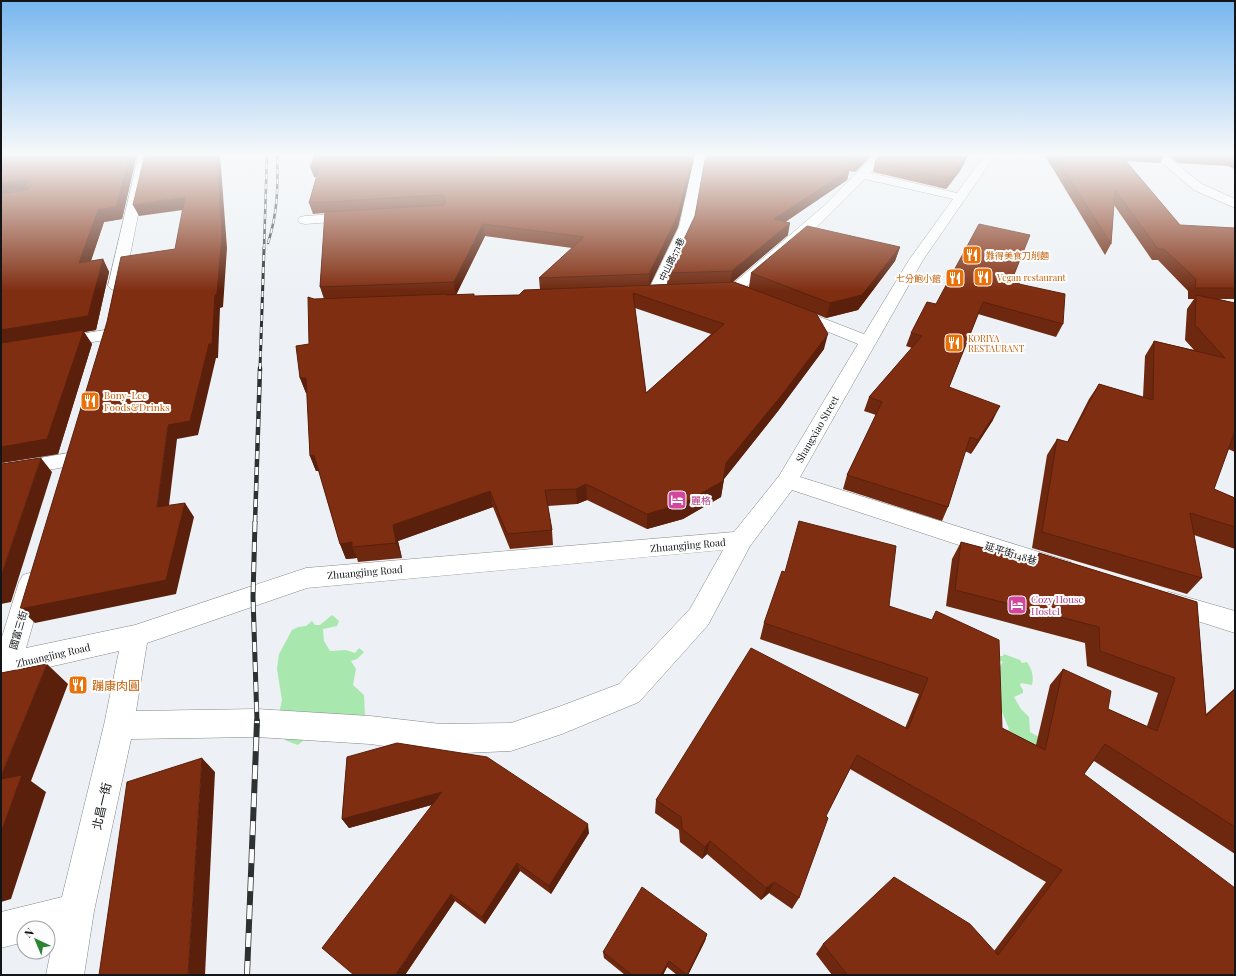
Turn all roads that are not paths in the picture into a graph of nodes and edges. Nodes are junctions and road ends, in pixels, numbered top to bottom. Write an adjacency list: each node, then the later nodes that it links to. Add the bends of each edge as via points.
1 (135, 200): 14 (street)
2 (692, 200): 11 (street, 中山路571巷, via 686,227)
3 (837, 200): 9 (street)
4 (957, 200): 15 (street, Shangxiao Street, via 909,259)
5 (1225, 200): 6 (street)
6 (1235, 204)
7 (369, 216): 8 (street)
8 (305, 220)
9 (801, 233): 10 (street); 12 (street, via 728,289)
10 (816, 236)
11 (655, 293)
12 (750, 295)
13 (780, 307): 15 (street)
14 (108, 320): 16 (street); 17 (street)
15 (868, 342): 20 (street, Shangxiao Street)
16 (1, 352)
17 (98, 357)
18 (68, 460): 19 (street)
19 (1, 472)
20 (787, 481): 21 (street, Shangxiao Street); 23 (street, 延平街148巷)
21 (741, 540): 26 (street, Zhuangjing Road, via 306,578); 28 (street, Shangxiao Street, via 699,616 629,693 511,737 441,739 370,730 257,723)
22 (36, 566): 27 (street, 國富三街)
23 (1079, 574)
24 (1147, 595): 25 (street)
25 (1235, 622)
26 (135, 636): 27 (street, Zhuangjing Road); 28 (street, 北昌一街)
27 (4, 666)
28 (119, 725): 29 (street, 北昌一街)
29 (76, 911): 30 (street); 31 (street, 北昌一街)
30 (1, 930)
31 (65, 975)

